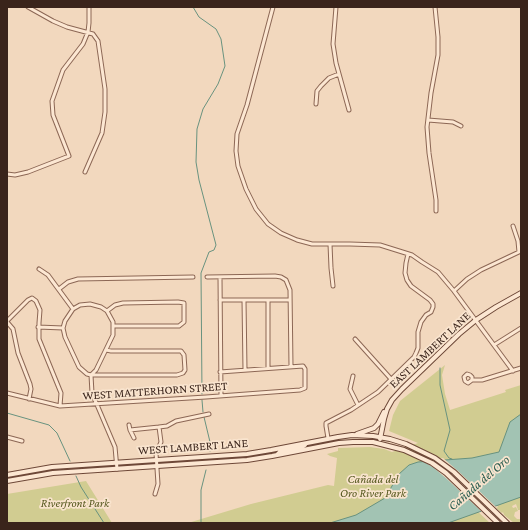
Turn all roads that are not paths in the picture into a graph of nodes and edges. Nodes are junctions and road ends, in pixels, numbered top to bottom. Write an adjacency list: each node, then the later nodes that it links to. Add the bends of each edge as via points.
1 (28, 7): 6 (street, via 52,21)
2 (89, 7): 6 (street)
3 (273, 7): 16 (street, via 259,65 237,134 238,166 256,209 268,224 297,240 312,244)
4 (336, 7): 7 (street, via 333,44)
5 (435, 7): 10 (street, via 438,55)
6 (88, 32): 12 (street, via 96,37 100,45 106,102 102,133); 13 (street, via 79,51 63,70 52,101 53,115 69,156 28,172)
7 (339, 74): 8 (street, via 329,78 317,91); 9 (street)
8 (316, 104)
9 (349, 110)
10 (428, 120): 11 (street, via 453,122); 14 (street)
11 (461, 126)
12 (85, 172)
13 (7, 174)
14 (436, 211)
15 (513, 226): 24 (street, via 519,252 481,270)
16 (330, 244): 17 (street, via 380,245); 22 (street)
17 (408, 254): 24 (street, via 438,272); 49 (street, via 407,280 430,300 433,307 421,322 418,348 414,357)
18 (39, 269): 23 (street, via 48,275)
19 (193, 277): 23 (street, via 78,279 68,282)
20 (207, 277): 21 (street)
21 (220, 277): 26 (street); 29 (street, via 275,276 288,283)
22 (333, 286)
23 (59, 289): 30 (street)
24 (454, 291): 32 (street)
25 (521, 293): 32 (main road, EAST LAMBERT LANE)
26 (220, 300): 27 (street); 46 (street)
27 (244, 300): 28 (street); 44 (street)
28 (268, 300): 29 (street); 42 (street)
29 (290, 300): 41 (street)
30 (73, 309): 31 (street, via 90,304); 36 (street, via 67,316)
31 (107, 311): 34 (street); 34 (street, via 123,303 184,303 184,322 179,326)
32 (476, 320): 39 (street); 55 (main road, EAST LAMBERT LANE, via 407,383)
33 (7, 322): 35 (street, via 32,298 40,310); 53 (street, via 13,329 18,353 30,384)
34 (114, 326): 40 (street, via 112,339)
35 (38, 327): 36 (street); 57 (street, via 41,344 60,393)
36 (64, 328): 47 (street, via 65,337 77,365)
37 (521, 328): 39 (street)
38 (355, 339): 49 (street)
39 (494, 345): 45 (street)
40 (106, 350): 47 (street); 47 (street, via 183,352 185,370 180,374)
41 (291, 366): 42 (street); 52 (street, WEST MATTERHORN STREET, via 305,368 305,388)
42 (268, 368): 44 (street)
43 (521, 368): 45 (street)
44 (245, 370): 46 (street)
45 (513, 371): 50 (street, via 482,380)
46 (220, 372): 52 (street)
47 (91, 375): 54 (street, via 92,390)
48 (353, 376): 56 (street, via 350,389)
49 (391, 379): 56 (street, via 378,392)
50 (472, 380)
51 (7, 393): 53 (street, WEST MATTERHORN STREET)
52 (221, 395): 54 (street, WEST MATTERHORN STREET)
53 (29, 399): 57 (street, WEST MATTERHORN STREET)
54 (97, 403): 57 (street, WEST MATTERHORN STREET); 72 (street, via 113,442)
55 (390, 404): 62 (main road, via 374,428); 64 (main road, EAST LAMBERT LANE)
56 (358, 405): 66 (street, via 326,422)
57 (60, 406)
58 (209, 414): 60 (street)
59 (129, 425): 61 (street)
60 (159, 427): 61 (street); 71 (street, via 161,442 156,451)
61 (130, 430): 65 (street)
62 (345, 436): 64 (main road, WEST LAMBERT LANE); 66 (main road, WEST LAMBERT LANE)
63 (7, 437): 67 (street)
64 (380, 437): 69 (main road, EAST LAMBERT LANE); 79 (main road, WEST LAMBERT LANE, via 420,449 442,462)
65 (134, 438)
66 (328, 438): 68 (main road, WEST LAMBERT LANE)
67 (22, 441)
68 (307, 443): 70 (main road, via 281,451); 71 (main road, WEST LAMBERT LANE, via 254,453)
69 (382, 444): 70 (main road, WEST LAMBERT LANE, via 346,442); 78 (main road, WEST LAMBERT LANE, via 412,452 446,473)
70 (277, 456): 73 (main road, WEST LAMBERT LANE)
71 (156, 460): 72 (main road, WEST LAMBERT LANE); 73 (street)
72 (117, 463): 74 (street); 75 (main road, WEST LAMBERT LANE, via 44,468)
73 (157, 466): 74 (main road, WEST LAMBERT LANE); 77 (street, via 158,484)
74 (117, 469): 76 (main road, WEST LAMBERT LANE, via 44,474)
75 (7, 475)
76 (7, 481)
77 (155, 494)
78 (498, 523)
79 (507, 523)

